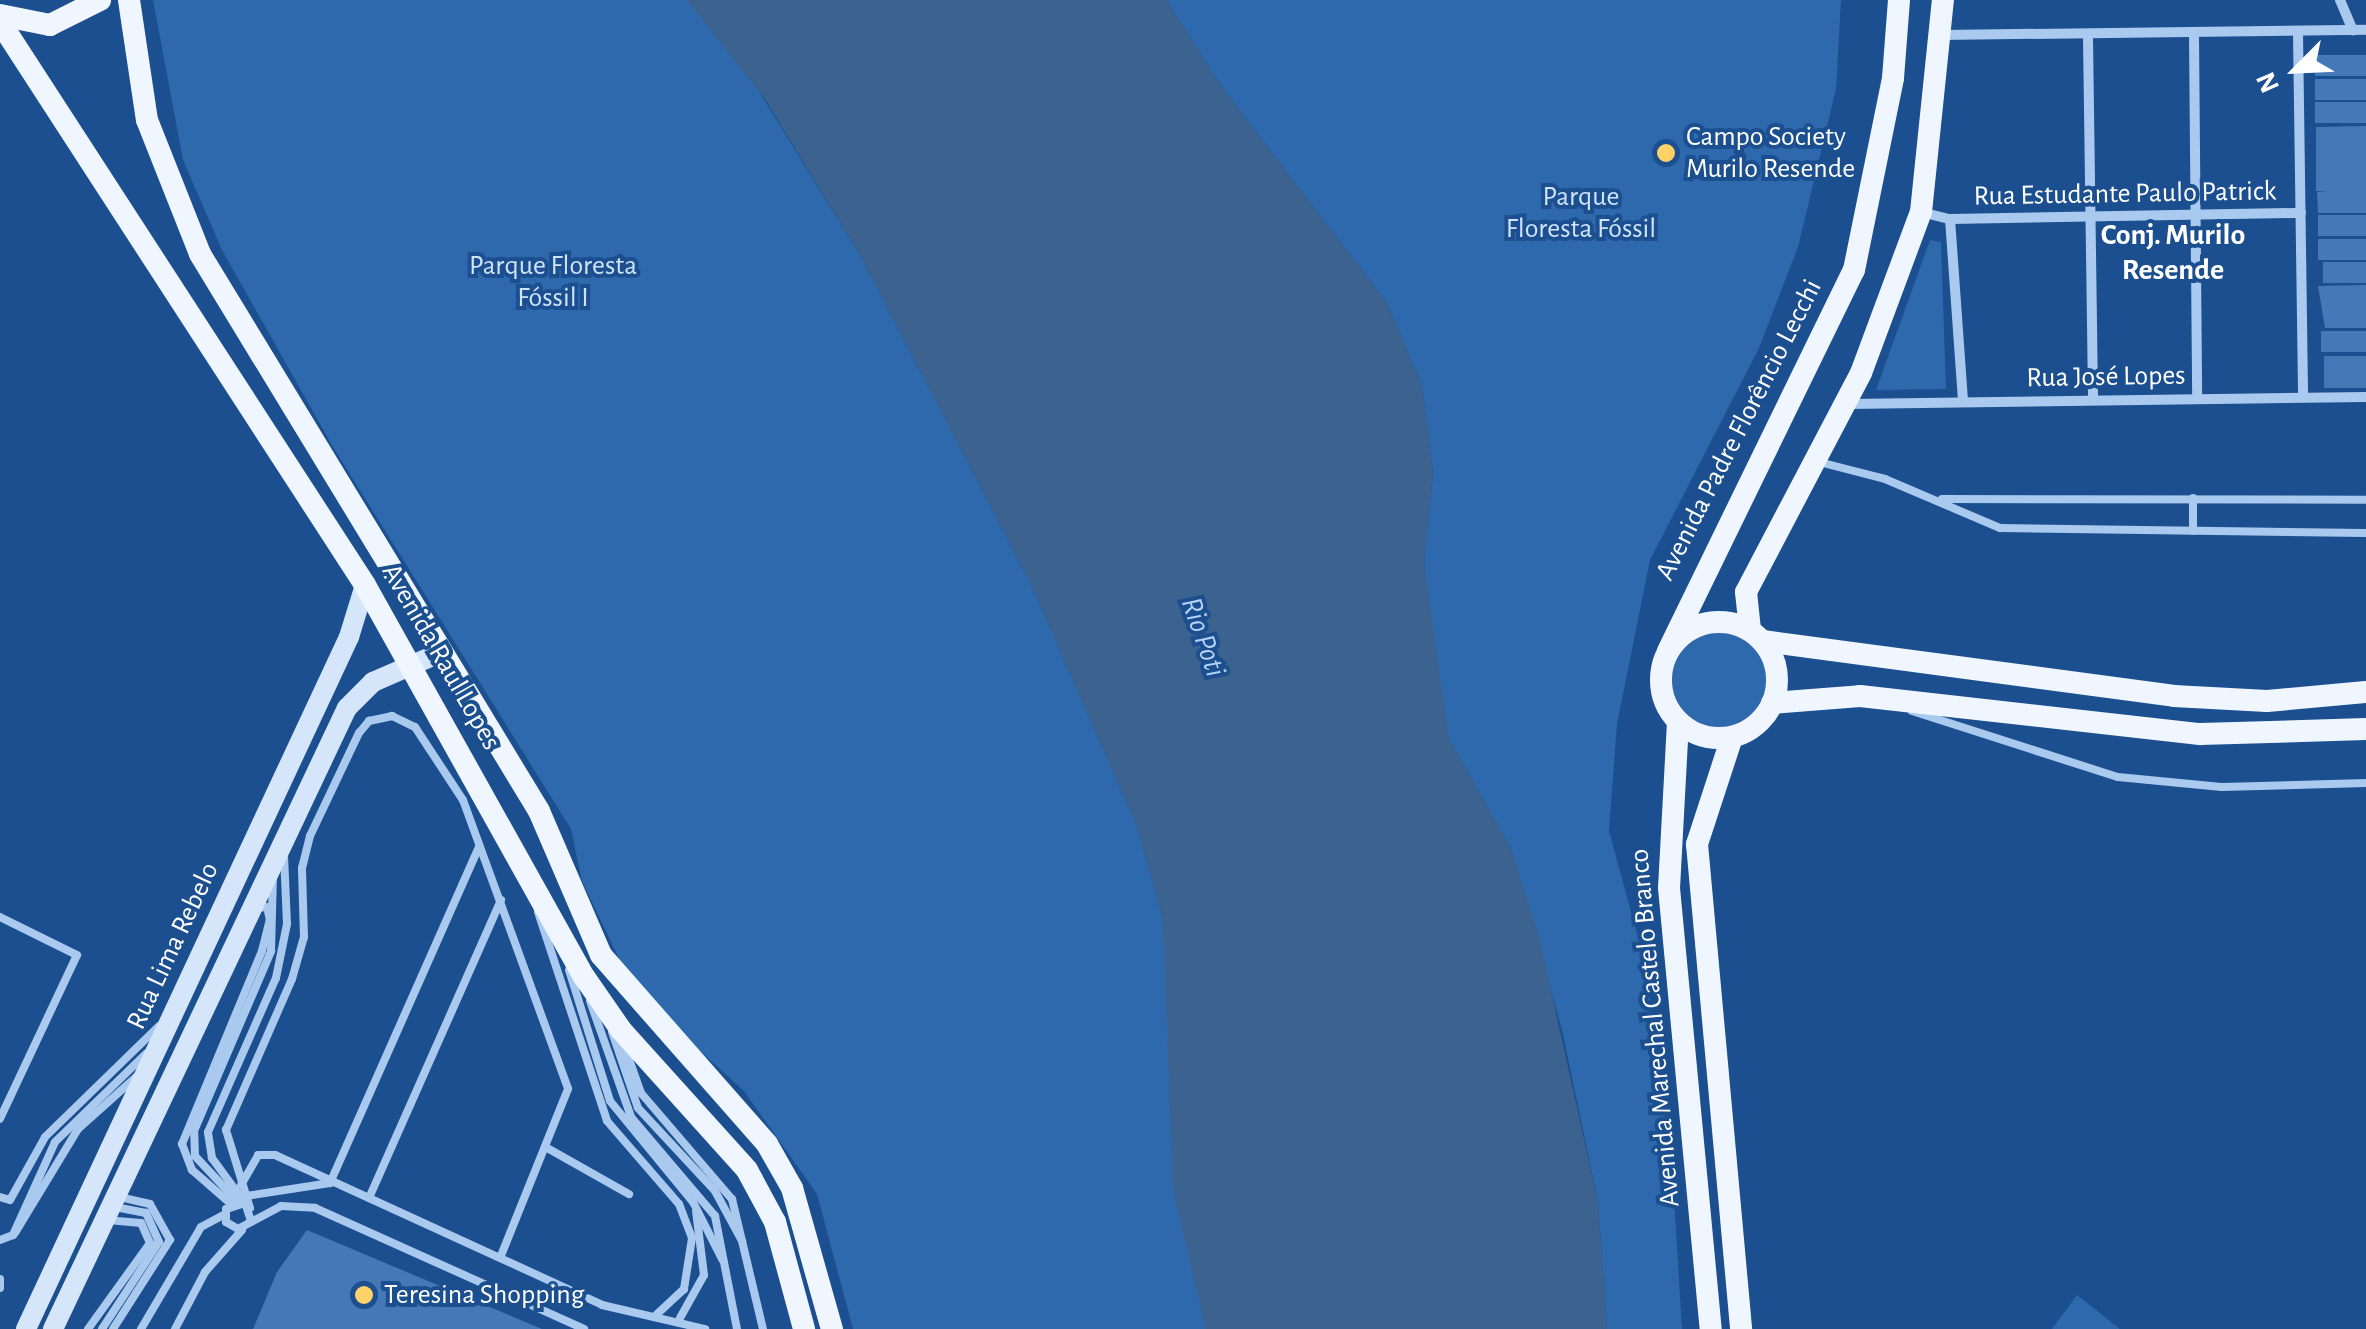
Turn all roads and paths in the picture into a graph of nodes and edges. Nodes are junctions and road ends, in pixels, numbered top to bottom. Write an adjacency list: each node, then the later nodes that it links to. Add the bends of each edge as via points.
1 (100, 0): 6 (main road, via 50,25)
2 (129, 0): 33 (main road, Avenida Raul Lopes, via 147,120 194,240)
3 (1899, 0): 32 (main road, Avenida Padre Florêncio Lecchi, via 1893,78 1854,270)
4 (1942, 0): 10 (main road)
5 (2340, 0): 7 (street)
6 (0, 19): 30 (main road, Avenida Raul Lopes, via 173,278)
7 (2353, 30): 8 (street); 9 (street)
8 (2366, 30)
9 (2298, 34): 11 (street); 14 (street)
10 (1940, 35): 12 (street); 13 (main road)
11 (2194, 35): 12 (street); 16 (street)
12 (2088, 38): 15 (street)
13 (1922, 212): 17 (street, Rua Estudante Paulo Patrick); 23 (main road)
14 (2301, 213): 16 (street, Rua Estudante Paulo Patrick); 18 (street)
15 (2091, 214): 16 (street, Rua Estudante Paulo Patrick); 17 (street, Rua Estudante Paulo Patrick); 19 (street)
16 (2198, 216): 21 (street)
17 (1950, 219): 22 (street)
18 (2303, 394): 20 (street, Rua José Lopes); 21 (street, Rua José Lopes)
19 (2093, 397): 21 (street, Rua José Lopes); 22 (street, Rua José Lopes)
20 (2366, 397)
21 (2197, 398)
22 (1964, 402): 23 (street, Rua José Lopes)
23 (1847, 404): 24 (main road)
24 (1819, 462): 26 (lane); 31 (main road, via 1746,592)
25 (2193, 498): 26 (lane); 27 (lane); 28 (lane)
26 (1938, 500): 28 (lane, via 2000,528)
27 (2366, 500)
28 (2194, 531): 29 (lane)
29 (2366, 533)
30 (365, 585): 34 (main road, Avenida Raul Lopes); 46 (street, Rua Lima Rebelo, via 349,636)
31 (1756, 636): 32 (main road, via 1714,621 1696,626); 35 (main road, via 2174,696 2267,701); 37 (main road, via 1774,660)
32 (1668, 651): 38 (main road, via 1661,688)
33 (442, 652): 34 (street, Rua Lima Rebelo); 91 (main road, Avenida Raul Lopes, via 539,811 601,954 767,1144 792,1188)
34 (412, 670): 42 (street, Rua Lima Rebelo, via 357,694); 45 (main road, Avenida Raul Lopes)
35 (2366, 692)
36 (1879, 699): 37 (main road); 39 (main road, via 2200,734); 41 (lane, via 2118,776 2222,788)
37 (1772, 704): 40 (main road)
38 (1678, 722): 40 (main road, via 1694,733); 55 (main road, Avenida Marechal Castelo Branco, via 1668,888)
39 (2366, 730)
40 (1732, 737): 56 (main road, Avenida Marechal Castelo Branco, via 1698,844)
41 (2366, 784)
42 (284, 844): 44 (street, Rua Lima Rebelo); 66 (lane, via 280,964 208,1132 212,1158)
43 (479, 847): 47 (lane); 60 (lane); 61 (lane, via 463,800 415,727 392,716 369,721 310,836 302,868 304,937 226,1130)
44 (272, 868): 48 (street, Rua Lima Rebelo); 66 (lane, via 271,951 194,1131 195,1156)
45 (526, 868): 50 (main road, Avenida Raul Lopes); 77 (lane, via 607,1122 679,1204 692,1238 684,1289)
46 (226, 898): 48 (street); 52 (street, Rua Lima Rebelo)
47 (500, 900): 59 (lane, via 568,1089); 64 (lane)
48 (251, 910): 66 (lane, via 267,907 262,951 182,1144 192,1170); 67 (street, Rua Lima Rebelo)
49 (0, 917): 58 (lane, via 77,954)
50 (558, 926): 51 (main road, Avenida Raul Lopes); 65 (lane, via 610,1101)
51 (584, 978): 53 (main road, Avenida Raul Lopes); 74 (lane, via 620,1096 708,1203)
52 (170, 1017): 54 (street, Rua Lima Rebelo); 63 (lane, via 45,1137 10,1200)
53 (615, 1022): 73 (lane, via 641,1093 732,1200); 73 (lane, via 638,1108 714,1191); 90 (main road, Avenida Raul Lopes, via 747,1170 775,1222)
54 (158, 1043): 57 (street, Rua Lima Rebelo); 70 (lane, via 54,1142)
55 (1682, 1048): 56 (main road); 92 (main road, Avenida Marechal Castelo Branco)
56 (1711, 1053): 93 (main road, Avenida Marechal Castelo Branco)
57 (144, 1071): 70 (lane, via 78,1129); 79 (street, Rua Lima Rebelo)
58 (0, 1120)
59 (549, 1150): 62 (lane); 72 (lane)
60 (330, 1183): 61 (lane, via 275,1154 258,1155); 64 (lane); 66 (lane)
61 (240, 1187): 66 (lane)
62 (629, 1194)
63 (0, 1197)
64 (369, 1198): 72 (lane)
65 (693, 1202): 74 (lane); 78 (lane, via 704,1275)
66 (242, 1203): 68 (lane); 69 (lane)
67 (109, 1208): 80 (street, Rua Lima Rebelo); 81 (lane, via 141,1223 150,1243); 82 (lane, via 146,1214 159,1242); 83 (lane, via 150,1204 170,1240)
68 (224, 1216): 69 (lane, via 231,1227); 84 (lane, via 201,1227)
69 (248, 1224): 85 (lane, via 205,1272); 86 (lane, via 281,1206 315,1208)
70 (13, 1235): 71 (lane)
71 (0, 1240)
72 (501, 1256): 77 (lane, via 602,1305)
73 (748, 1256): 89 (lane)
74 (726, 1269): 88 (lane)
75 (0, 1279): 76 (lane)
76 (0, 1288)
77 (656, 1315): 78 (lane)
78 (680, 1318): 87 (lane)
79 (28, 1324): 80 (street)
80 (52, 1329)
81 (88, 1329)
82 (102, 1329)
83 (113, 1329)
84 (140, 1329)
85 (175, 1329)
86 (584, 1329)
87 (705, 1329)
88 (737, 1329)
89 (764, 1329)
90 (804, 1329)
91 (832, 1329)
92 (1711, 1329)
93 (1742, 1329)

